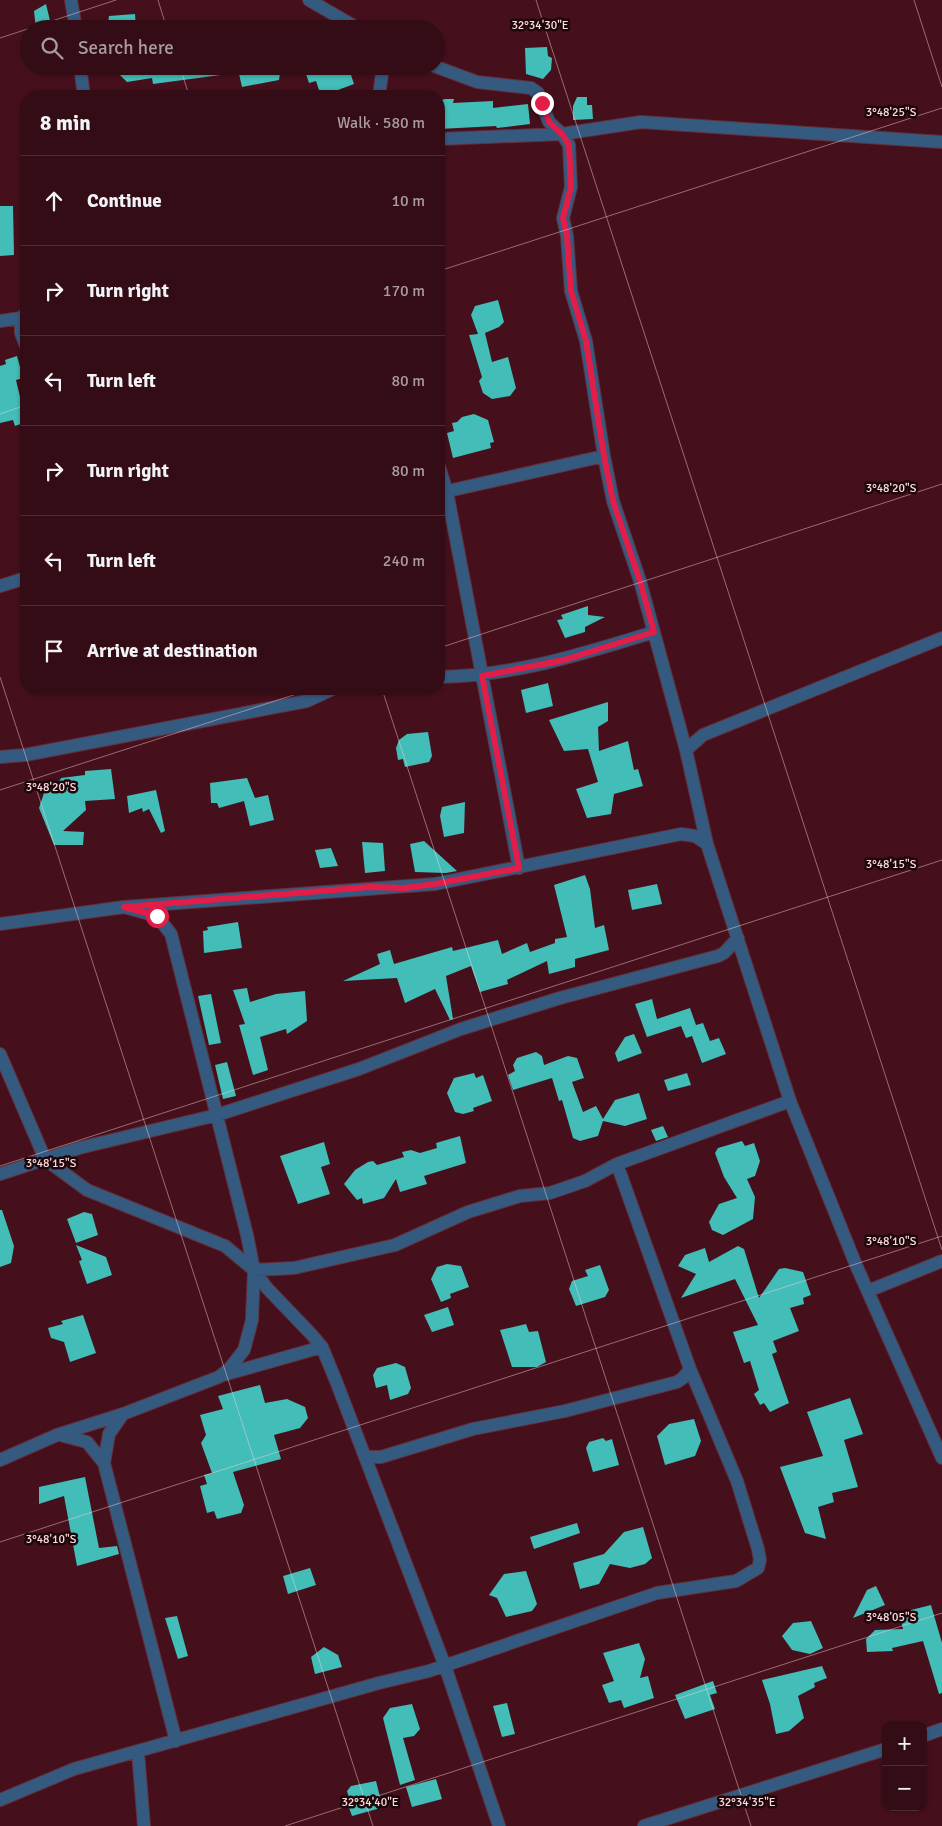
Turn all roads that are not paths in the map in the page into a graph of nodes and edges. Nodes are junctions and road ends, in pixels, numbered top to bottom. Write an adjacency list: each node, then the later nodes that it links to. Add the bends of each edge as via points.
1 (71, 0): 3 (street)
2 (309, 0): 4 (street)
3 (74, 20)
4 (343, 20)
5 (445, 70): 10 (street, via 476,82 531,88 538,93 549,122)
6 (81, 75): 8 (street)
7 (382, 75): 9 (street)
8 (83, 90)
9 (380, 90)
10 (562, 134): 11 (street); 12 (street, via 641,122); 15 (street, via 569,145 570,156 571,187 563,218 571,291 586,341)
11 (445, 140)
12 (942, 142)
13 (20, 316): 14 (street)
14 (0, 321)
15 (604, 456): 16 (street); 20 (street, via 613,501)
16 (445, 493)
17 (445, 502): 22 (street)
18 (20, 580): 19 (street)
19 (0, 586)
20 (654, 632): 22 (street, via 564,660); 25 (street)
21 (942, 638): 25 (street, via 702,735)
22 (482, 676): 23 (street); 28 (street)
23 (445, 677)
24 (320, 695): 26 (street, via 307,701 25,755)
25 (686, 750): 27 (street)
26 (0, 757)
27 (707, 844): 28 (street, via 695,836 681,834); 31 (street)
28 (519, 868): 29 (street, via 404,888 370,887)
29 (124, 907): 30 (street); 34 (street, via 157,916 171,934)
30 (0, 924)
31 (738, 938): 33 (street); 34 (street, via 718,956 560,998 461,1029 359,1069)
32 (0, 1054): 35 (street)
33 (790, 1101): 36 (street); 40 (street)
34 (217, 1115): 35 (street); 39 (street)
35 (45, 1159): 37 (street); 39 (street, via 87,1190 226,1246)
36 (617, 1164): 39 (street, via 559,1190 520,1196 468,1212 372,1252 294,1268); 42 (street)
37 (0, 1174)
38 (942, 1261): 40 (street)
39 (254, 1270): 41 (street); 43 (street, via 252,1320 244,1350)
40 (868, 1291): 47 (street)
41 (322, 1348): 43 (street); 46 (street)
42 (690, 1369): 46 (street, via 684,1378 676,1382 565,1411 473,1429 382,1458); 50 (street, via 739,1488 758,1549 758,1568 736,1581 658,1594)
43 (219, 1377): 44 (street)
44 (123, 1414): 45 (street); 49 (street, via 109,1434)
45 (56, 1435): 48 (street); 49 (street, via 87,1442)
46 (365, 1457): 50 (street)
47 (942, 1458)
48 (0, 1460)
49 (104, 1463): 53 (street)
50 (445, 1666): 53 (street); 58 (street)
51 (942, 1729): 52 (street)
52 (927, 1735)
53 (176, 1742): 55 (street)
54 (882, 1750): 59 (street)
55 (138, 1752): 56 (street, via 74,1769); 57 (street)
56 (0, 1800)
57 (144, 1826)
58 (499, 1826)
59 (644, 1826)

